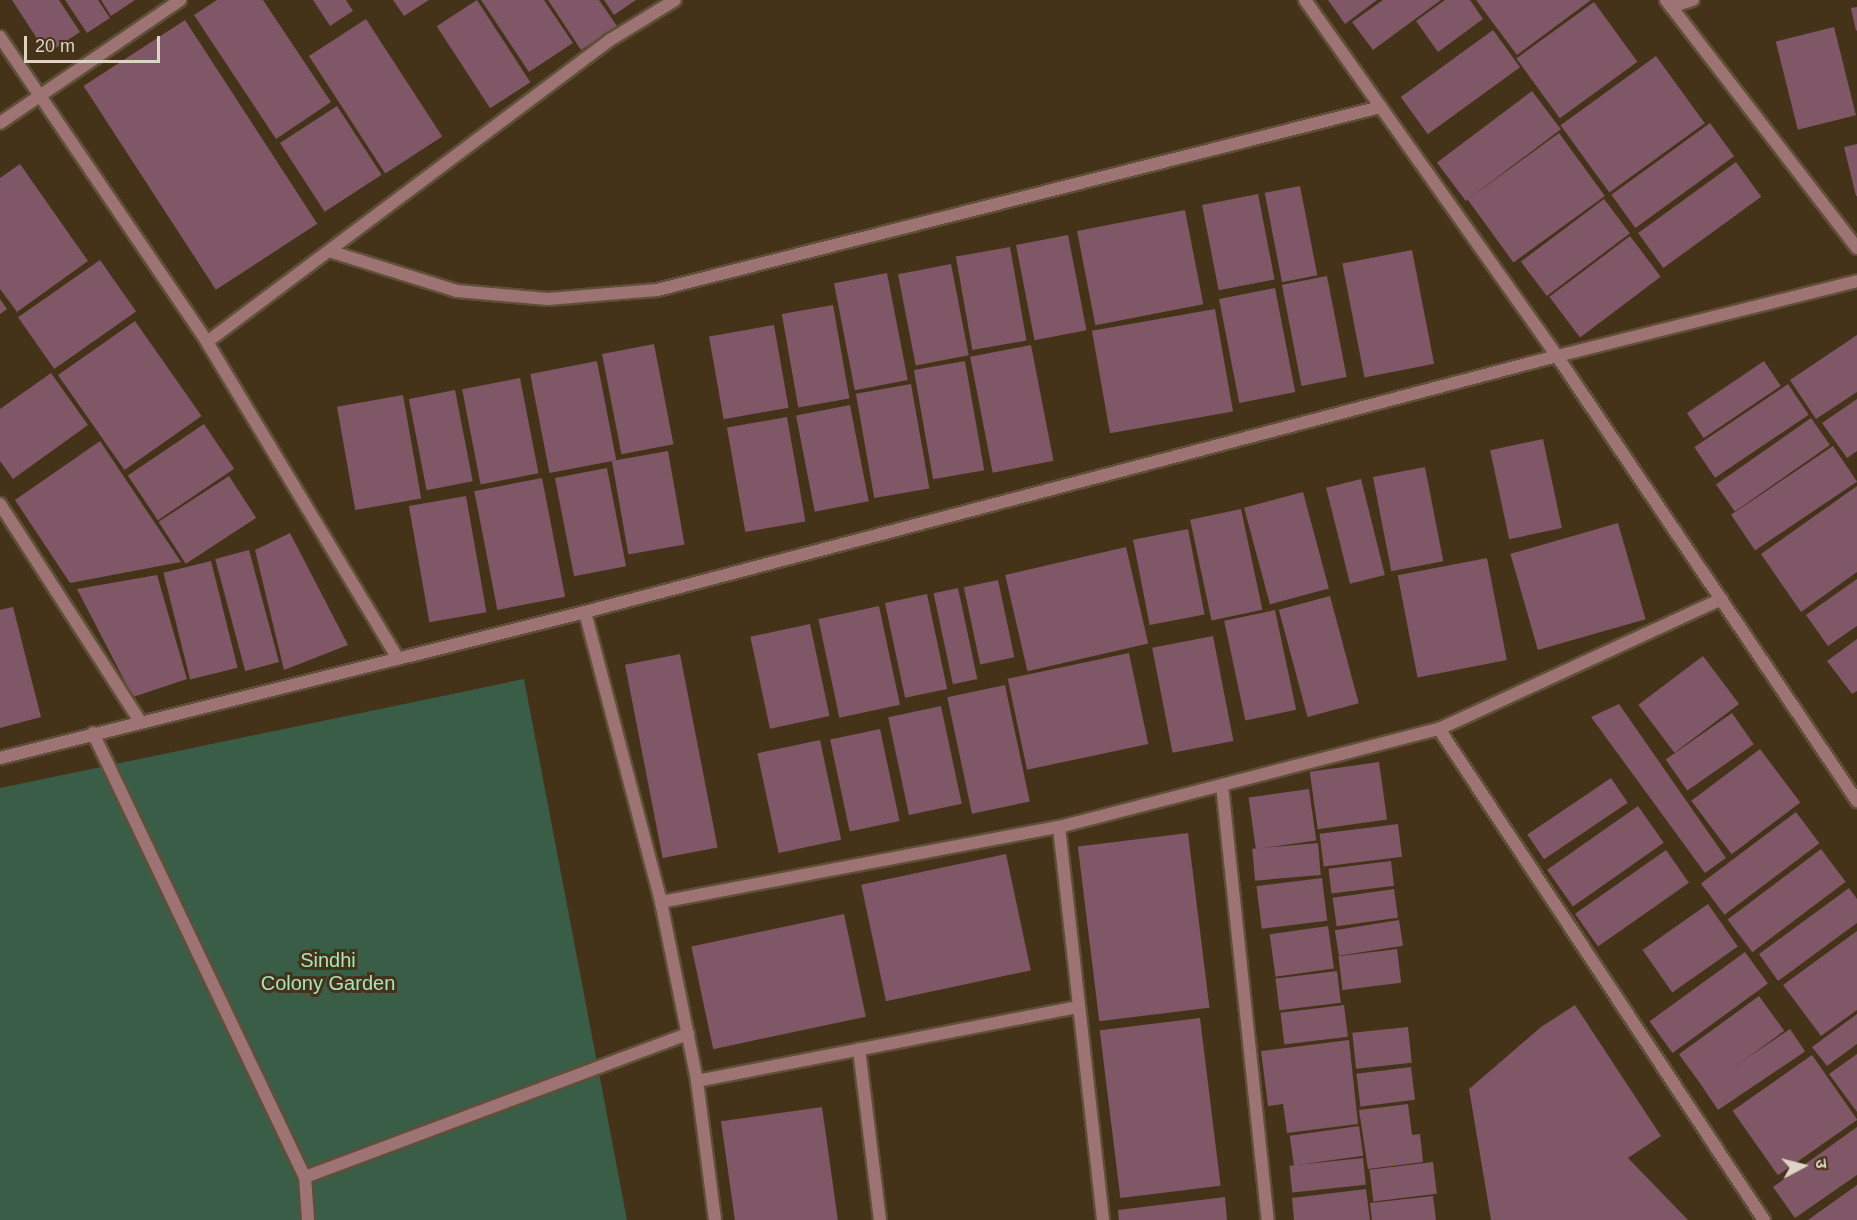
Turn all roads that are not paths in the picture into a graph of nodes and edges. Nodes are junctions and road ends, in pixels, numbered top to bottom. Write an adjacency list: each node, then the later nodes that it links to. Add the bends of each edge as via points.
1 (180, 0): 7 (street)
2 (675, 0): 11 (street, via 610,40)
3 (1305, 0): 8 (street)
4 (1693, 0): 5 (street)
5 (1669, 3): 10 (street)
6 (0, 37): 7 (street)
7 (42, 95): 9 (street); 13 (street)
8 (1380, 106): 11 (street, via 657,290 548,299 457,291); 14 (street)
9 (0, 123)
10 (1857, 248)
11 (328, 251): 13 (street)
12 (1857, 281): 14 (street)
13 (207, 342): 18 (street)
14 (1557, 356): 16 (street); 17 (street)
15 (0, 504): 19 (street)
16 (1721, 599): 20 (street); 24 (street)
17 (585, 612): 18 (street); 26 (street)
18 (398, 659): 19 (street)
19 (139, 720): 21 (street)
20 (1439, 729): 23 (street); 37 (street)
21 (93, 733): 22 (street); 31 (street)
22 (0, 758)
23 (1222, 785): 25 (street); 36 (street)
24 (1857, 801)
25 (1059, 827): 26 (street); 27 (street)
26 (661, 902): 28 (street)
27 (1078, 1007): 29 (street); 35 (street)
28 (688, 1034): 30 (street); 31 (street)
29 (859, 1049): 30 (street); 34 (street)
30 (697, 1081): 33 (street)
31 (305, 1177): 32 (street)
32 (308, 1220)
33 (715, 1220)
34 (880, 1220)
35 (1103, 1220)
36 (1268, 1220)
37 (1764, 1220)

